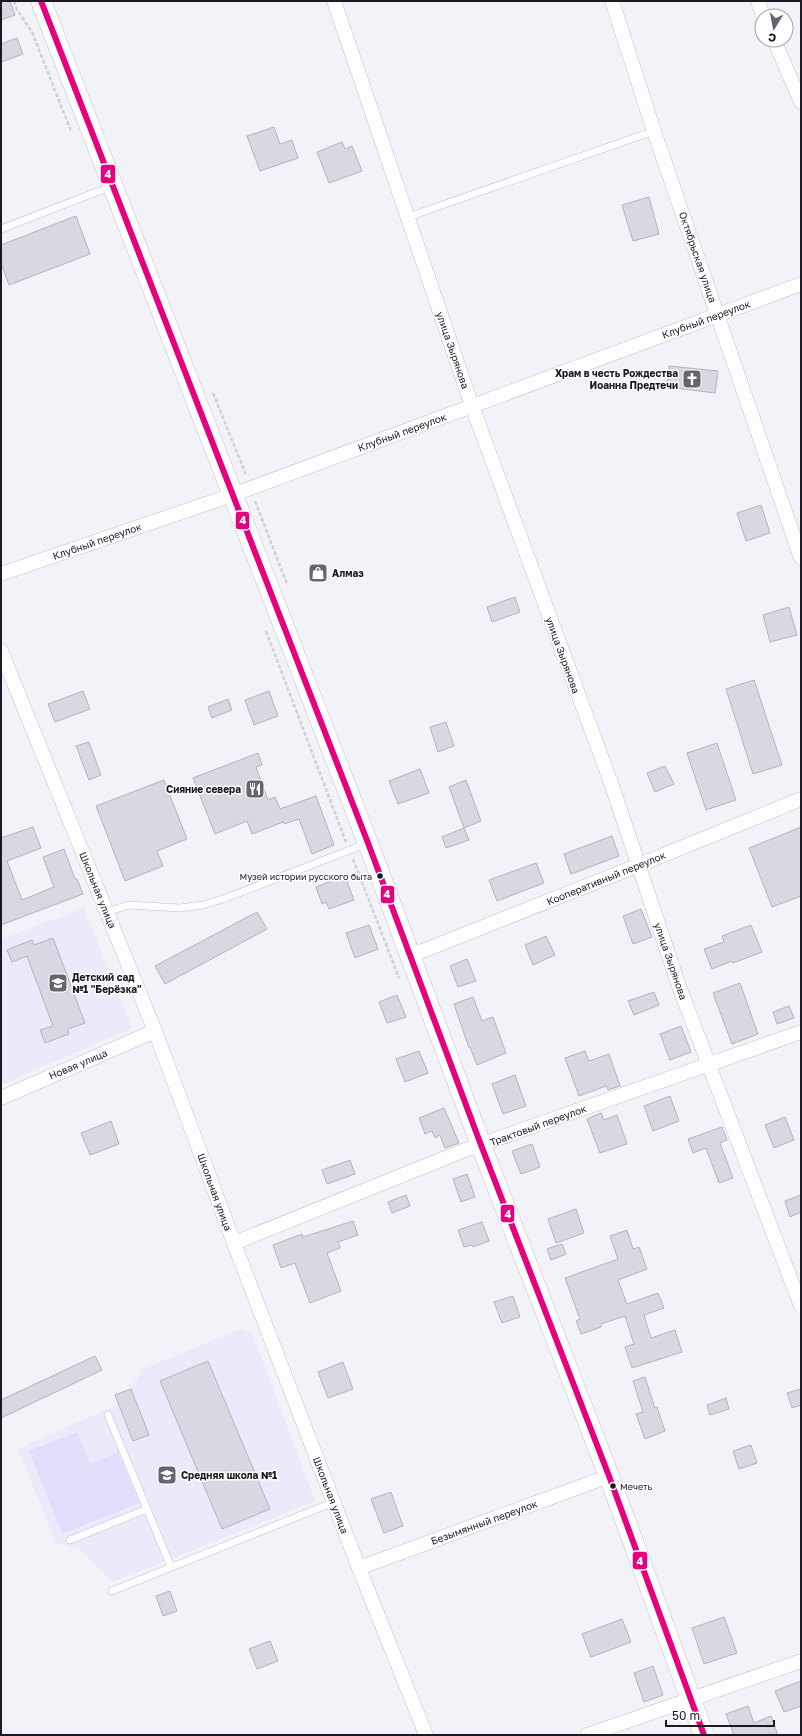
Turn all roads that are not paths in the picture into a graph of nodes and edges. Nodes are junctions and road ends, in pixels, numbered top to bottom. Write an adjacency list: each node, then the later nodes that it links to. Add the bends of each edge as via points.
1 (41, 1): 7 (main road)
2 (334, 1): 8 (street, улица Зырянова)
3 (612, 1): 6 (street, Октябрьская улица)
4 (777, 48): 5 (street)
5 (801, 102)
6 (654, 131): 8 (lane); 11 (street, Октябрьская улица)
7 (112, 186): 9 (lane); 13 (main road)
8 (408, 217): 12 (street, улица Зырянова)
9 (1, 229)
10 (801, 284): 11 (street, Клубный переулок)
11 (718, 315): 12 (street, Клубный переулок); 14 (street, Октябрьская улица)
12 (472, 406): 13 (street, Клубный переулок); 19 (street, улица Зырянова)
13 (232, 495): 15 (street, Клубный переулок); 18 (main road)
14 (801, 558)
15 (1, 574)
16 (1, 651): 20 (street, Школьная улица)
17 (801, 799): 19 (street, Кооперативный переулок)
18 (368, 843): 20 (lane, via 203,905 180,908 128,905); 21 (main road)
19 (639, 865): 21 (street, Кооперативный переулок); 24 (street, улица Зырянова, via 680,989)
20 (107, 912): 22 (street, Школьная улица)
21 (410, 956): 26 (main road)
22 (155, 1031): 25 (street, Новая улица); 27 (street, Школьная улица)
23 (801, 1032): 24 (street, Трактовый переулок)
24 (709, 1063): 26 (street, Трактовый переулок); 28 (street, улица Зырянова)
25 (1, 1098)
26 (481, 1145): 27 (street, Трактовый переулок); 30 (main road)
27 (234, 1243): 31 (street, Школьная улица)
28 (801, 1306)
29 (108, 1415): 32 (lane)
30 (609, 1476): 35 (street, Безымянный переулок); 38 (main road)
31 (334, 1502): 34 (lane); 35 (street, Школьная улица)
32 (147, 1509): 33 (lane); 34 (lane)
33 (70, 1540)
34 (171, 1567): 36 (lane)
35 (359, 1568): 39 (street, Школьная улица)
36 (112, 1591)
37 (801, 1661): 38 (street)
38 (691, 1700): 40 (street); 41 (main road)
39 (426, 1735)
40 (587, 1735)
41 (704, 1735)

